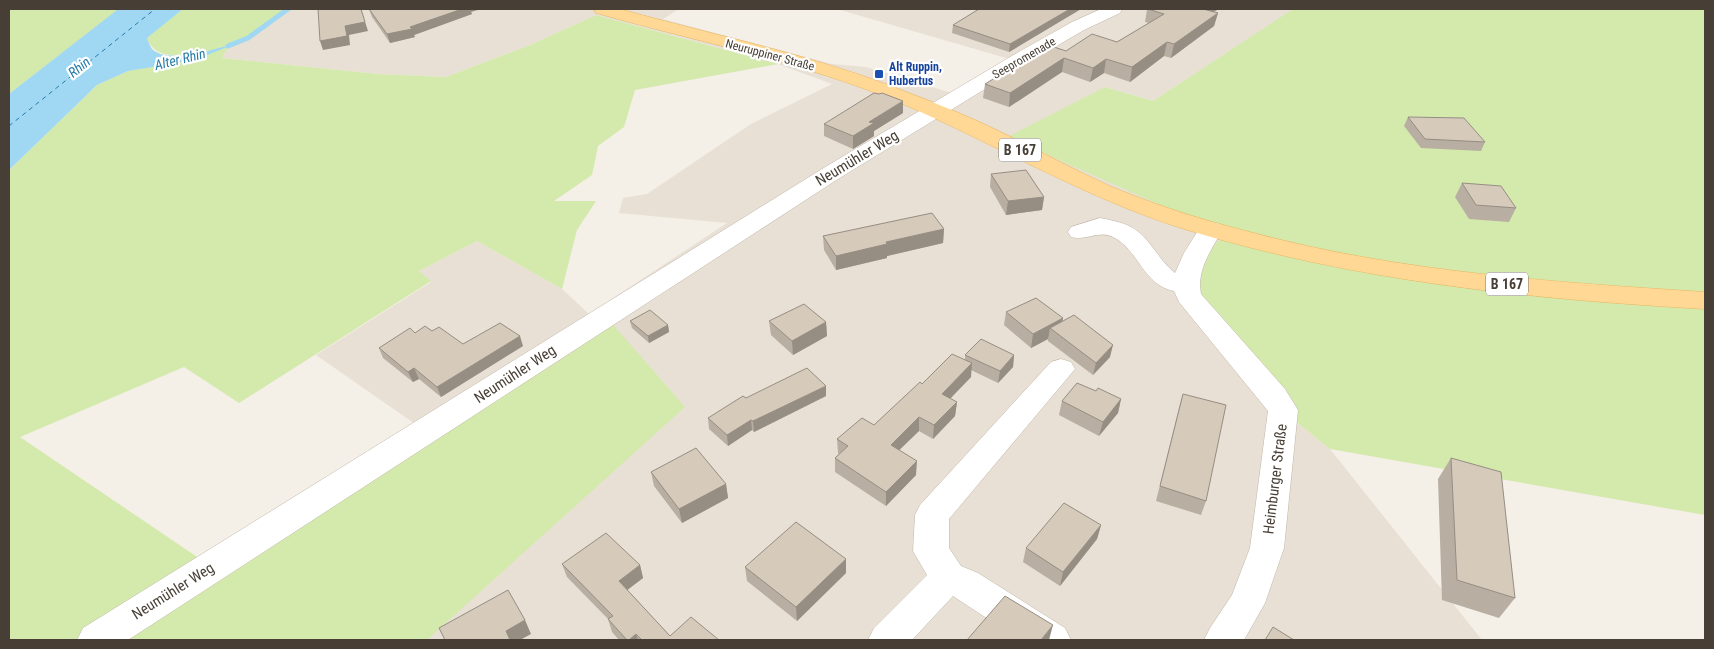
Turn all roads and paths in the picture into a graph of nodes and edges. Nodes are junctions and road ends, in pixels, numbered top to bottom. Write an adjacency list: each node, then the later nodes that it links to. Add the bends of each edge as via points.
1 (602, 9): 3 (main road, Neuruppiner Straße / B 167, via 814,66)
2 (1114, 9): 3 (street, Seepromenade, via 1032,52)
3 (936, 110): 4 (main road, B 167, via 1104,192); 10 (street, Neumühler Weg, via 772,210)
4 (1211, 229): 6 (street); 7 (main road, B 167, via 1299,253 1367,266 1510,285)
5 (1080, 232): 6 (street, via 1100,225 1122,232 1134,241 1159,273 1172,283)
6 (1184, 285): 13 (street, Heimburger Straße, via 1188,296 1282,410 1267,548 1247,603)
7 (1705, 301)
8 (1061, 369): 9 (street, via 932,515 931,552)
9 (948, 577): 11 (street); 12 (street, via 965,584)
10 (96, 640)
11 (887, 640)
12 (1052, 640)
13 (1223, 640)

